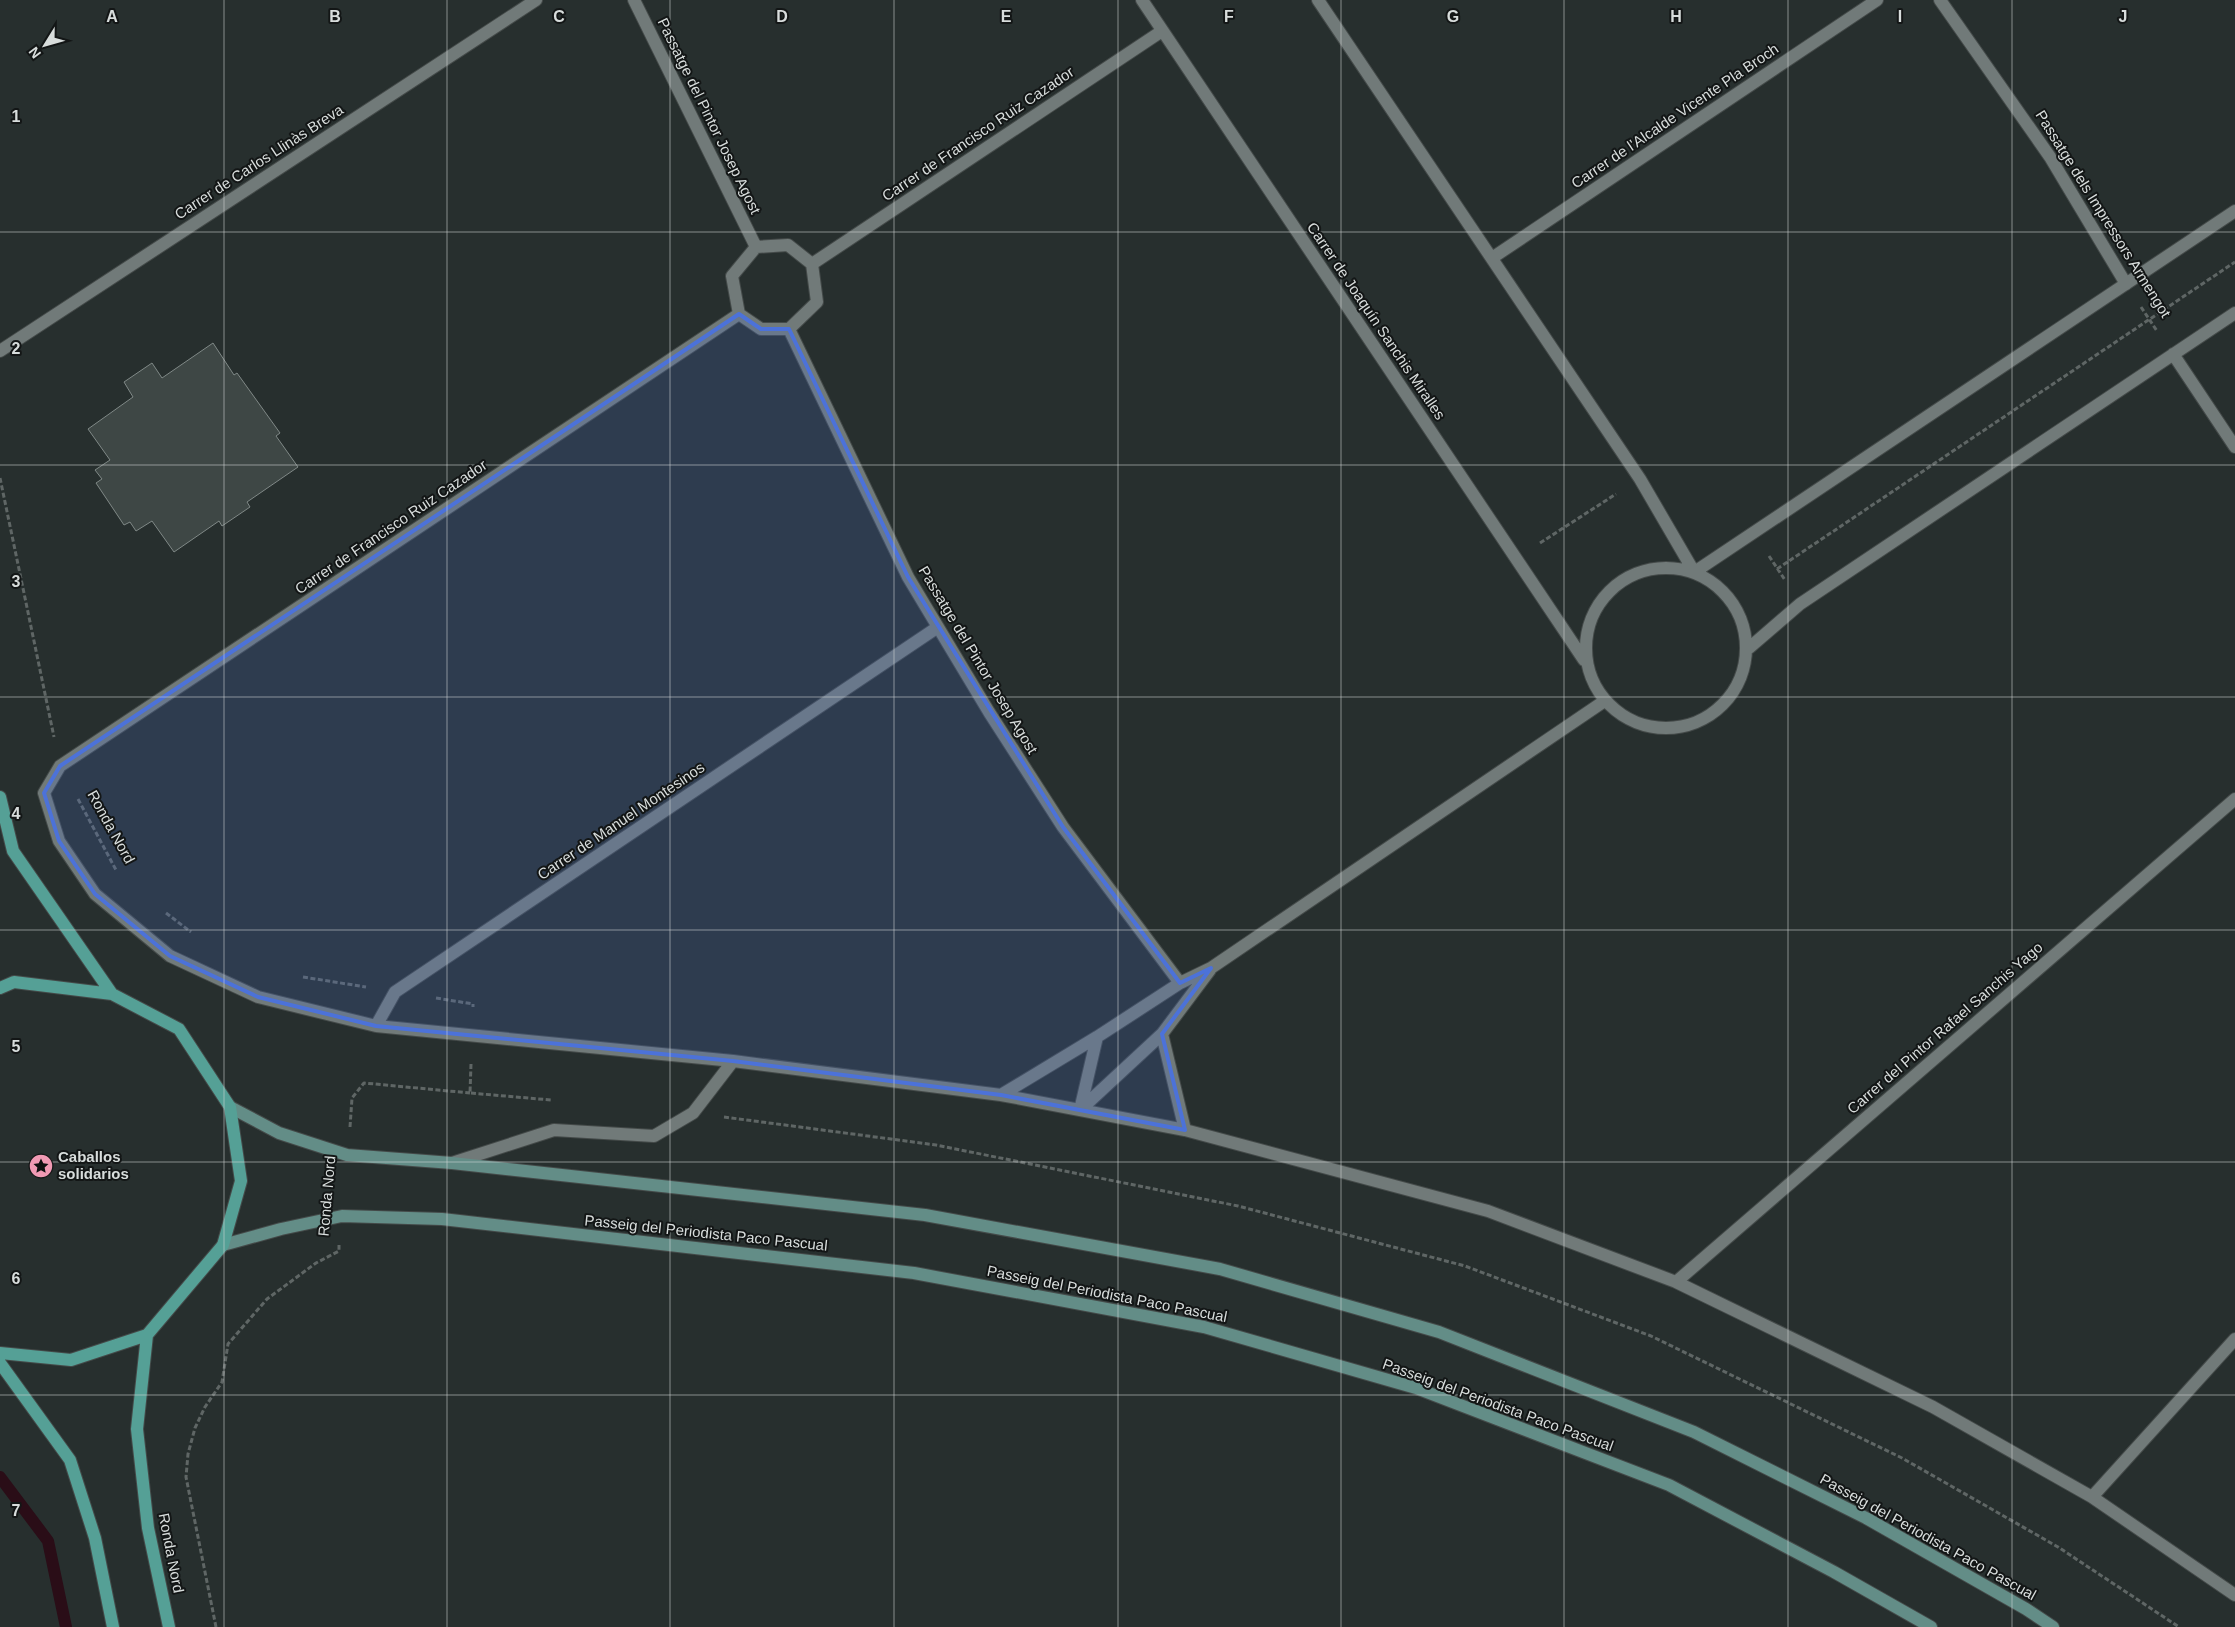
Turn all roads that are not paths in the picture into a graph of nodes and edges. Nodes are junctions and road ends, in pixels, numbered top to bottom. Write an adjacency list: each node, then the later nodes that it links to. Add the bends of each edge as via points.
1 (536, 0): 16 (street, Carrer de Carlos Llinàs Breva)
2 (634, 0): 9 (street, Passatge del Pintor Josep Agost)
3 (1142, 0): 7 (street, Carrer de Joaquín Sanchis Miralles)
4 (1318, 0): 10 (street)
5 (1877, 0): 10 (street, Carrer de l'Alcalde Vicente Pla Broch)
6 (1940, 0): 12 (street, Passatge dels Impressors Armengot, via 2050,157)
7 (1162, 31): 11 (street, Carrer de Francisco Ruiz Cazador); 22 (street, Carrer de Joaquín Sanchis Miralles)
8 (2235, 211): 12 (street)
9 (756, 247): 11 (street, via 788,244); 14 (street, via 732,276)
10 (1492, 258): 19 (street, via 1640,479)
11 (812, 264): 15 (street, via 817,302)
12 (2126, 284): 19 (street)
13 (2235, 313): 17 (street)
14 (739, 314): 15 (street, via 761,329); 30 (street, Carrer de Francisco Ruiz Cazador, via 60,766 44,793 59,841 95,894 170,956 258,997)
15 (789, 330): 20 (street, Passatge del Pintor Josep Agost, via 908,577)
16 (0, 352)
17 (2173, 354): 18 (street); 21 (street, via 1800,604)
18 (2235, 447)
19 (1694, 570): 21 (street, via 1734,601); 22 (street, via 1637,570 1595,606)
20 (938, 627): 27 (street, Passatge del Pintor Josep Agost, via 1063,827); 30 (street, Carrer de Manuel Montesinos, via 395,992)
21 (1749, 648): 23 (street, via 1734,696 1695,726 1645,729)
22 (1584, 660): 23 (street)
23 (1603, 702): 26 (street)
24 (0, 797): 29 (main road, via 13,851)
25 (2235, 800): 40 (street, Carrer del Pintor Rafael Sanchis Yago)
26 (1212, 968): 27 (street); 31 (street)
27 (1180, 982): 32 (street)
28 (0, 988): 29 (main road, via 14,982)
29 (112, 994): 35 (main road, via 178,1030)
30 (376, 1026): 33 (street)
31 (1162, 1034): 36 (street); 37 (street)
32 (1097, 1037): 34 (street); 36 (street)
33 (733, 1061): 34 (street); 38 (street, Passeig del Periodista Paco Pascual, via 693,1113 654,1136 554,1130)
34 (1001, 1095): 36 (street)
35 (230, 1108): 38 (street, Passeig del Periodista Paco Pascual, via 279,1133 348,1155); 39 (main road, via 241,1181)
36 (1080, 1110): 37 (street)
37 (1185, 1130): 40 (street, via 1488,1211)
38 (452, 1163): 50 (street, Passeig del Periodista Paco Pascual, via 925,1215 1220,1269 1439,1332 1694,1432 1866,1518)
39 (224, 1245): 41 (main road); 49 (street, Passeig del Periodista Paco Pascual, via 281,1228 342,1216 442,1219 914,1273 1204,1327 1416,1388 1669,1485)
40 (1676, 1282): 45 (street, via 1933,1407)
41 (147, 1335): 43 (main road, via 71,1360); 48 (main road, Ronda Nord, via 137,1429 148,1528)
42 (2235, 1338): 45 (street)
43 (0, 1353)
44 (0, 1363): 47 (main road, via 70,1460 95,1538)
45 (2092, 1497): 46 (street)
46 (2235, 1594)
47 (113, 1627)
48 (169, 1627)
49 (1931, 1627)
50 (2053, 1627)

